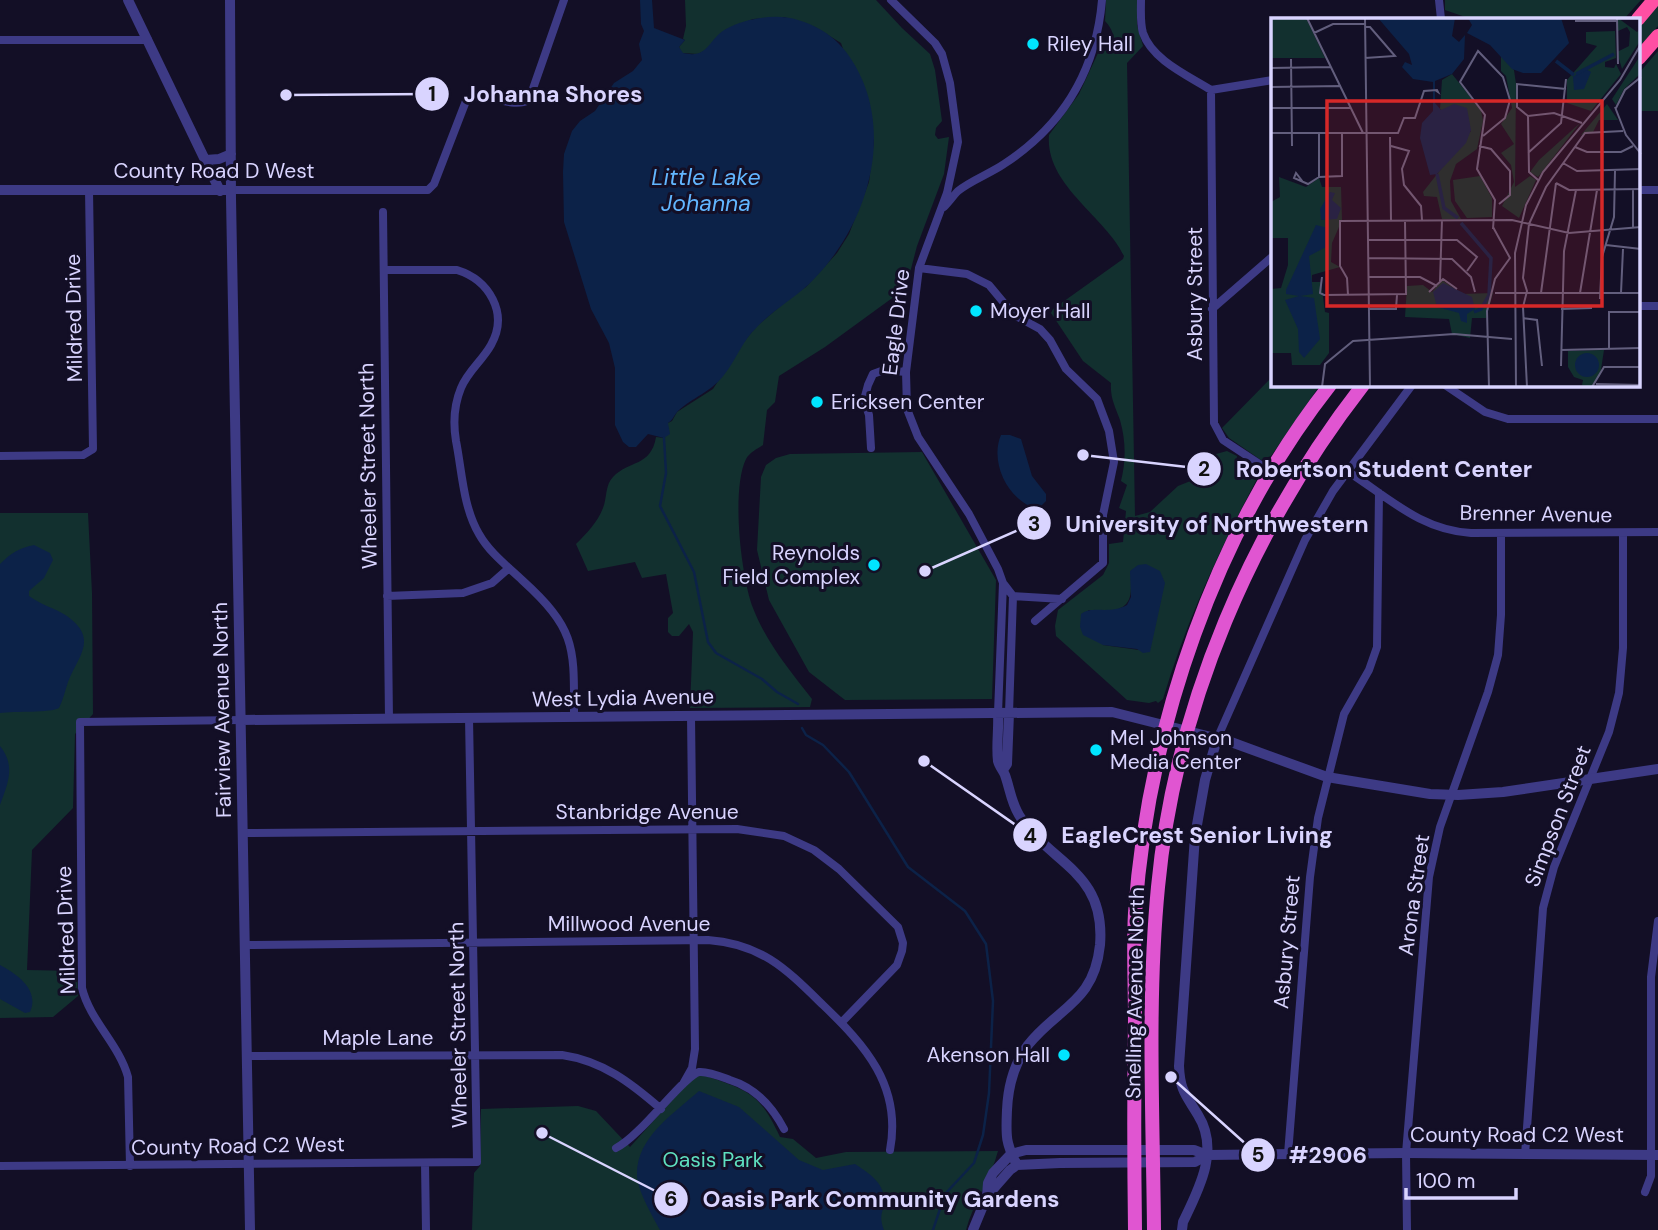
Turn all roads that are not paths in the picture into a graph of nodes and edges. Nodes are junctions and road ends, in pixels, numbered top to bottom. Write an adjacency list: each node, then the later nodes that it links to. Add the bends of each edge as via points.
1 (128, 0): 13 (street)
2 (230, 0): 17 (street, Fairview Avenue North)
3 (564, 0): 22 (street, County Road D West, via 529,100 519,103 476,97 466,101 428,190)
4 (891, 0): 19 (street, Eagle Drive, via 942,54 958,142)
5 (1102, 0): 23 (street, Eagle Drive, via 1093,48 1071,101 1024,149)
6 (1141, 0): 16 (street, via 1146,40 1160,56)
7 (1439, 0): 9 (street)
8 (1654, 0): 10 (highway)
9 (1441, 18)
10 (1639, 18)
11 (1658, 36): 14 (highway)
12 (0, 40): 13 (street)
13 (148, 40): 18 (street)
14 (1640, 57)
15 (1271, 80): 16 (street)
16 (1211, 90): 33 (street, Asbury Street)
17 (231, 154): 18 (street); 22 (street, Fairview Avenue North)
18 (206, 160): 22 (street)
19 (950, 180): 23 (street); 26 (street, Eagle Drive)
20 (0, 190): 21 (street, County Road D West)
21 (89, 190): 22 (street, County Road D West); 41 (street, Mildred Drive, via 94,445 83,456)
22 (226, 190): 60 (street, Fairview Avenue North)
23 (960, 190): 26 (street, Eagle Drive)
24 (1640, 190): 25 (street)
25 (1658, 190)
26 (940, 211): 29 (street, Eagle Drive)
27 (383, 212): 30 (street, Wheeler Street North)
28 (1271, 259): 33 (street)
29 (919, 268): 34 (street, Eagle Drive); 52 (street, via 967,274 989,285 1014,315 1050,340 1066,369 1101,408 1114,462 1103,516 1103,562)
30 (384, 270): 48 (street, via 457,270 482,283 493,299 498,318 495,338 461,386 454,424 474,525 488,548); 50 (street, Wheeler Street North)
31 (1640, 306): 32 (street)
32 (1658, 306)
33 (1212, 309): 42 (street, Asbury Street, via 1217,429 1223,440)
34 (906, 372): 40 (street, via 873,374 864,400); 49 (street, Eagle Drive, via 912,424 969,514)
35 (1329, 387): 42 (highway, Snelling Avenue North)
36 (1362, 387): 63 (highway, Snelling Avenue North, via 1284,500 1225,623)
37 (1410, 387): 43 (street)
38 (1448, 387): 39 (street, via 1485,412 1508,419)
39 (1658, 419)
40 (871, 448)
41 (0, 456)
42 (1270, 471): 62 (highway, Snelling Avenue North, via 1214,586)
43 (1347, 471): 44 (street, Brenner Avenue); 64 (street, via 1296,557)
44 (1379, 493): 46 (street, Brenner Avenue, via 1417,519 1444,529); 67 (street, Asbury Street, via 1377,648 1344,714)
45 (1658, 532): 47 (street, Brenner Avenue)
46 (1501, 533): 47 (street, Brenner Avenue); 69 (street, Arona Street, via 1498,655)
47 (1623, 533): 68 (street, Simpson Street, via 1620,682 1609,732)
48 (509, 568): 50 (street, via 492,583 463,593); 57 (street, via 552,609 566,633 573,660)
49 (1003, 583): 51 (street, Eagle Drive); 54 (street, Eagle Drive)
50 (387, 596): 59 (street, Wheeler Street North)
51 (1013, 596): 52 (street); 55 (street)
52 (1062, 598): 53 (street)
53 (1035, 621)
54 (998, 713): 55 (street, West Lydia Avenue); 56 (street, West Lydia Avenue); 66 (street, via 998,764)
55 (1009, 713): 62 (street, West Lydia Avenue, via 1112,712); 66 (street)
56 (691, 716): 57 (street, West Lydia Avenue); 70 (street)
57 (574, 717): 58 (street, West Lydia Avenue)
58 (470, 718): 59 (street, West Lydia Avenue); 71 (street, Wheeler Street North)
59 (389, 719): 60 (street, West Lydia Avenue)
60 (242, 720): 61 (street, West Lydia Avenue); 72 (street, Fairview Avenue North)
61 (80, 723): 100 (street, Mildred Drive, via 82,988 90,1010 125,1065)
62 (1165, 726): 63 (street, West Lydia Avenue); 93 (highway, Snelling Avenue North, via 1148,806 1135,916)
63 (1187, 731): 64 (street, West Lydia Avenue); 94 (highway, Snelling Avenue North, via 1158,885 1153,968)
64 (1217, 739): 67 (street); 90 (street, via 1195,836 1179,1066 1180,1086 1205,1128)
65 (1658, 769): 68 (street)
66 (1003, 770): 88 (street, via 1020,816 1082,879 1100,929 1098,956 1089,982 1028,1045 1015,1069 1006,1129)
67 (1327, 777): 69 (street); 89 (street, Asbury Street, via 1312,852)
68 (1589, 780): 69 (street); 91 (street, Simpson Street, via 1554,867 1544,908)
69 (1451, 795): 87 (street, Arona Street, via 1429,877)
70 (692, 829): 71 (street, Stanbridge Avenue); 74 (street); 77 (street, Stanbridge Avenue, via 752,829 798,842 826,858 898,927 903,943 897,965)
71 (472, 831): 72 (street, Stanbridge Avenue); 75 (street, Wheeler Street North)
72 (244, 833): 76 (street, Fairview Avenue North)
73 (1658, 921): 92 (street, via 1651,977)
74 (694, 941): 75 (street, Millwood Avenue); 77 (street, Millwood Avenue, via 739,944 765,955); 78 (street)
75 (474, 942): 76 (street, Millwood Avenue); 79 (street, Wheeler Street North)
76 (246, 945): 80 (street, Fairview Avenue North)
77 (842, 1022): 86 (street, Millwood Avenue, via 870,1055 886,1087 893,1122)
78 (695, 1049): 81 (street, via 703,1068); 82 (street)
79 (475, 1054): 80 (street, Maple Lane); 83 (street, Maple Lane, via 562,1055 590,1061 619,1074); 96 (street, Wheeler Street North)
80 (247, 1056): 97 (street, Fairview Avenue North)
81 (715, 1075): 82 (street, via 695,1073); 84 (street, via 761,1096)
82 (683, 1084): 83 (street)
83 (661, 1109): 85 (street)
84 (784, 1129)
85 (616, 1148)
86 (890, 1150)
87 (1406, 1153): 89 (street, County Road C2 West); 91 (street, County Road C2 West); 109 (street, Arona Street)
88 (1011, 1154): 93 (street, County Road C2 West, via 1026,1150); 98 (street); 102 (street, via 993,1173)
89 (1288, 1154): 90 (street, County Road C2 West)
90 (1207, 1155): 94 (street, County Road C2 West, via 1195,1163); 108 (street, via 1206,1171)
91 (1525, 1155): 92 (street, County Road C2 West)
92 (1655, 1155): 101 (street)
93 (1134, 1157): 94 (street, County Road C2 West); 98 (street, County Road C2 West); 106 (highway, Snelling Avenue North)
94 (1154, 1157): 107 (highway, Snelling Avenue North)
95 (425, 1163): 96 (street, County Road C2 West); 97 (street, County Road C2 West); 104 (street)
96 (477, 1163)
97 (249, 1165): 100 (street, County Road C2 West); 103 (street, Fairview Avenue North)
98 (1017, 1165): 102 (street)
99 (0, 1166): 100 (street, County Road C2 West)
100 (130, 1166)
101 (1645, 1192)
102 (987, 1196): 105 (street)
103 (250, 1230)
104 (426, 1230)
105 (973, 1230)
106 (1135, 1230)
107 (1154, 1230)
108 (1182, 1230)
109 (1408, 1230)

